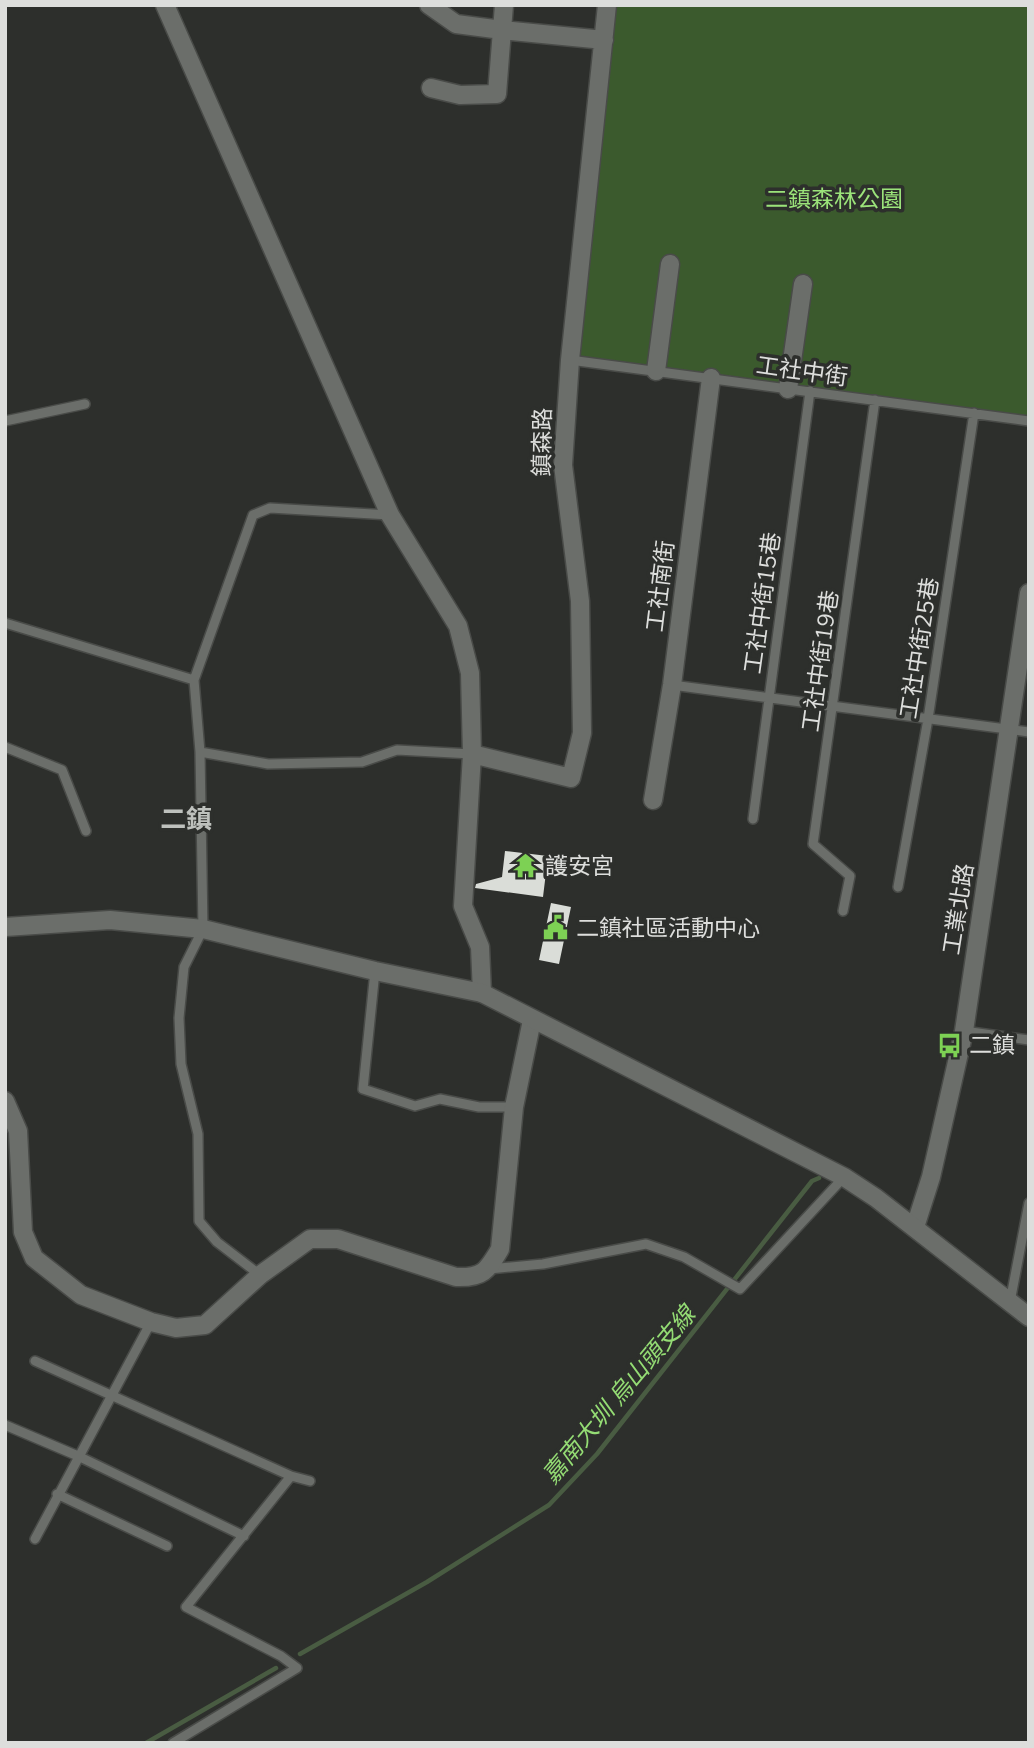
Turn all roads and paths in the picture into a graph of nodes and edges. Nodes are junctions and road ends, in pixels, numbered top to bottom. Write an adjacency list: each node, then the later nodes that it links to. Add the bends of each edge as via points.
1 (165, 5): 20 (street)
2 (429, 5): 5 (street, via 456,24)
3 (504, 5): 5 (street)
4 (607, 5): 6 (street, 鎮森路)
5 (502, 30): 6 (street); 7 (street, via 497,94 460,95)
6 (604, 40): 10 (street, 鎮森路)
7 (430, 88)
8 (670, 264): 11 (street)
9 (803, 284): 13 (street)
10 (570, 360): 11 (lane, 工社中街); 32 (street, 鎮森路, via 563,466 580,601 582,733 571,778)
11 (656, 371): 12 (lane, 工社中街)
12 (711, 378): 13 (lane, 工社中街); 24 (street, 工社南街)
13 (788, 388): 14 (lane, 工社中街)
14 (810, 391): 15 (lane, 工社中街); 25 (lane, 工社中街15巷)
15 (875, 400): 17 (lane, 工社中街); 26 (lane, 工社中街19巷)
16 (85, 404): 18 (lane)
17 (975, 413): 19 (lane, 工社中街); 27 (lane, 工社中街25巷)
18 (5, 421)
19 (1029, 421)
20 (390, 515): 23 (lane, via 270,508 253,515); 32 (street, via 458,626 470,673)
21 (1029, 593): 28 (street, 工業北路)
22 (5, 623): 23 (lane)
23 (194, 680): 31 (lane)
24 (672, 685): 25 (lane); 33 (street, 工社南街)
25 (768, 698): 26 (lane); 34 (lane, 工社中街15巷)
26 (834, 706): 27 (lane); 37 (lane, 工社中街19巷, via 813,844 850,876)
27 (928, 719): 28 (lane); 36 (lane, 工社中街25巷)
28 (1010, 730): 29 (lane); 43 (street, 工業北路)
29 (1029, 732)
30 (5, 747): 35 (lane, via 62,770)
31 (201, 752): 32 (lane, via 268,764 362,762 397,750); 39 (lane)
32 (472, 754): 41 (street, via 463,906 480,947)
33 (653, 800)
34 (753, 820)
35 (86, 831)
36 (898, 887)
37 (843, 911)
38 (5, 927): 39 (street, via 110,920)
39 (203, 929): 40 (street); 52 (lane, via 184,967 179,1017 181,1064 198,1135 199,1221 217,1242)
40 (375, 971): 41 (street); 46 (lane, via 363,1089 415,1106 440,1099 479,1107)
41 (482, 993): 42 (street)
42 (532, 1020): 46 (street); 47 (street)
43 (964, 1031): 44 (lane); 50 (street, 工業北路)
44 (1029, 1040)
45 (5, 1101): 55 (street, via 18,1131 23,1232 34,1258 81,1295)
46 (514, 1107): 51 (street, via 500,1249)
47 (844, 1177): 50 (street); 51 (lane, via 740,1289 684,1257 646,1244 543,1264)
48 (1029, 1203): 49 (lane)
49 (1028, 1214): 53 (lane)
50 (915, 1227): 53 (street)
51 (488, 1269): 52 (street, via 474,1278 457,1277 338,1239 310,1239)
52 (260, 1275): 55 (street, via 205,1325 176,1328)
53 (1010, 1302): 54 (street)
54 (1029, 1317)
55 (150, 1322): 57 (lane)
56 (34, 1362): 57 (lane)
57 (111, 1394): 59 (lane); 60 (lane)
58 (5, 1425): 59 (lane)
59 (78, 1456): 62 (lane); 63 (lane)
60 (291, 1476): 61 (lane); 63 (lane)
61 (310, 1481)
62 (57, 1494): 64 (lane); 65 (lane)
63 (244, 1536): 66 (lane, via 186,1606 297,1668)
64 (35, 1539)
65 (166, 1546)
66 (173, 1743)

